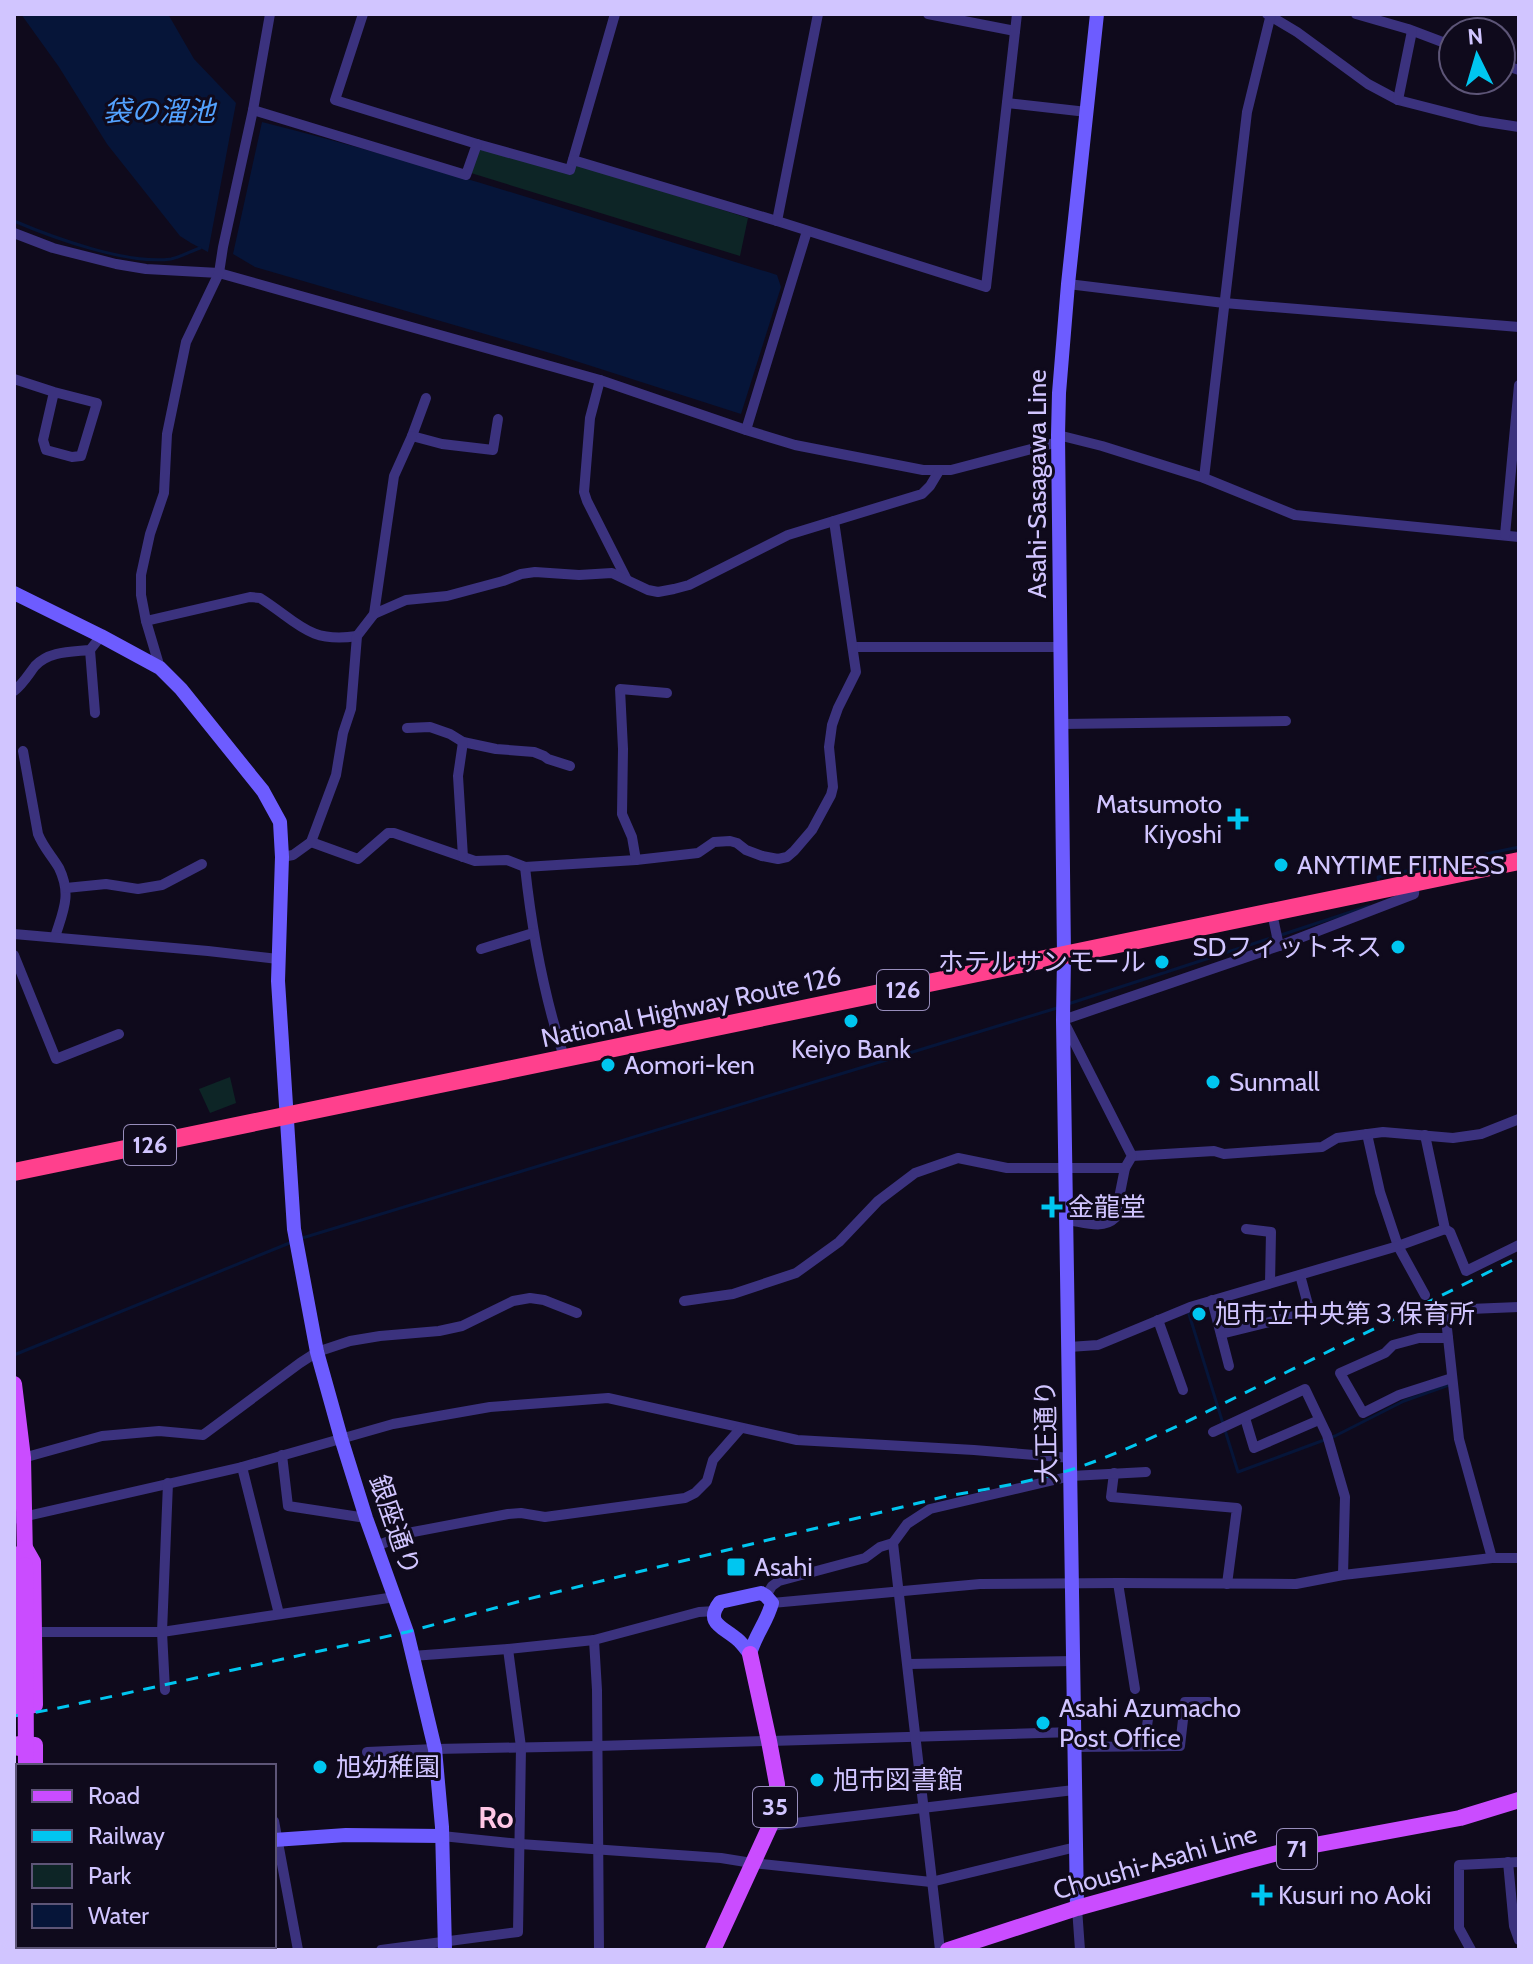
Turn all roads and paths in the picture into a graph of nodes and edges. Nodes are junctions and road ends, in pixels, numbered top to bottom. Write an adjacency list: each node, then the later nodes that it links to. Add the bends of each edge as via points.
1 (270, 14): 16 (street)
2 (363, 14): 19 (street, via 335,100)
3 (615, 14): 20 (street)
4 (818, 14): 21 (street)
5 (928, 14): 12 (street)
6 (1017, 14): 12 (street)
7 (1097, 14): 17 (street, Asahi-Sasagawa Line)
8 (1356, 14): 11 (street)
9 (1409, 14): 11 (street)
10 (1269, 15): 14 (street); 26 (street, via 1247,112)
11 (1410, 30): 13 (street); 14 (street)
12 (1015, 31): 15 (street)
13 (1437, 40)
14 (1398, 100): 18 (street)
15 (1007, 103): 17 (street); 22 (street, via 986,287)
16 (253, 110): 19 (street, via 466,175); 24 (street)
17 (1087, 112): 25 (street, Asahi-Sasagawa Line)
18 (1519, 127)
19 (477, 144): 20 (street, via 570,170)
20 (573, 160): 21 (street)
21 (777, 221): 22 (street)
22 (807, 231): 34 (street)
23 (14, 233): 24 (street, via 116,264)
24 (219, 273): 29 (street); 45 (street, via 181,361 167,434 164,493 141,575)
25 (1068, 284): 26 (street); 36 (street, Asahi-Sasagawa Line)
26 (1224, 303): 27 (street); 38 (street)
27 (1519, 327)
28 (14, 379): 31 (street)
29 (600, 380): 34 (street); 42 (street, via 590,418 584,492)
30 (1519, 385): 40 (street)
31 (54, 392): 31 (street, via 43,440 46,450 81,456 97,403)
32 (426, 398): 35 (street)
33 (498, 419): 35 (street, via 493,450)
34 (746, 430): 37 (street, via 795,445)
35 (412, 436): 44 (street, via 394,476)
36 (1058, 438): 37 (street); 38 (street); 49 (street, Asahi-Sasagawa Line)
37 (939, 471): 39 (street, via 922,494)
38 (1204, 478): 40 (street, via 1295,515)
39 (834, 521): 42 (street, via 788,535 689,585 658,592); 48 (street)
40 (1505, 535): 41 (street)
41 (1519, 537)
42 (626, 578): 44 (street, via 612,573 521,574 447,596 406,600)
43 (14, 593): 46 (street, 銀座通り)
44 (374, 614): 47 (street)
45 (146, 621): 47 (street, via 250,597 260,598 310,634); 51 (street)
46 (101, 636): 50 (street); 51 (street, 銀座通り)
47 (357, 636): 61 (street, via 351,709 336,775)
48 (853, 647): 49 (street); 64 (street, via 856,672 832,725 831,795 794,851 778,859 730,841 714,842 698,853)
49 (1060, 647): 56 (street, Asahi-Sasagawa Line)
50 (90, 650): 52 (street, via 56,653 38,663); 54 (street)
51 (160, 668): 62 (street, 銀座通り, via 263,791 280,822)
52 (14, 691)
53 (667, 693): 64 (street, via 620,689 622,814)
54 (95, 713)
55 (1286, 721): 56 (street)
56 (1061, 724): 77 (street, Asahi-Sasagawa Line)
57 (407, 728): 58 (street, via 430,727)
58 (463, 742): 60 (street, via 534,752); 63 (street, via 458,776)
59 (23, 751): 69 (street, via 38,834)
60 (570, 766)
61 (311, 842): 62 (street); 63 (street, via 358,859 394,833)
62 (282, 857): 78 (street, 銀座通り)
63 (463, 857): 67 (street, via 507,860)
64 (636, 860): 67 (street)
65 (1519, 861): 68 (highway, National Highway Route 126 / 126)
66 (202, 864): 69 (street, via 162,885)
67 (525, 867): 71 (street)
68 (1415, 883): 70 (highway, National Highway Route 126 / 126); 74 (street, via 1414,894)
69 (66, 888): 73 (street)
70 (1272, 913): 74 (street); 77 (highway, National Highway Route 126 / 126)
71 (533, 933): 75 (street); 81 (street)
72 (14, 934): 73 (street)
73 (55, 937): 78 (street)
74 (1277, 940): 79 (street)
75 (481, 949)
76 (14, 955): 80 (street, via 56,1059)
77 (1064, 956): 79 (street, 大正通り); 81 (highway, National Highway Route 126 / 126)
78 (278, 959): 82 (street, 銀座通り)
79 (1063, 1020): 86 (street); 87 (street, 大正通り)
80 (119, 1034)
81 (565, 1060): 82 (highway, National Highway Route 126 / 126)
82 (287, 1117): 89 (highway, National Highway Route 126 / 126); 106 (street, 銀座通り, via 296,1240)
83 (1519, 1119): 85 (street, via 1481,1134)
84 (1367, 1134): 85 (street); 86 (street, via 1337,1138 1322,1147); 94 (street)
85 (1425, 1135): 92 (street)
86 (1132, 1156): 88 (street)
87 (1067, 1168): 88 (street); 90 (street, 大正通り); 99 (street, via 1007,1168 958,1158 915,1173 796,1273 733,1294)
88 (1125, 1168): 90 (street, via 1112,1222)
89 (14, 1172)
90 (1067, 1220): 105 (street, 大正通り)
91 (1246, 1229): 96 (street, via 1271,1232)
92 (1445, 1229): 93 (street, via 1466,1271); 94 (street)
93 (1519, 1245)
94 (1398, 1246): 95 (street); 97 (street)
95 (1300, 1275): 96 (street); 103 (street, via 1310,1312)
96 (1270, 1283): 98 (street)
97 (1425, 1295)
98 (1212, 1300): 102 (street); 103 (street)
99 (684, 1301)
100 (1519, 1307): 104 (street, via 1445,1310)
101 (577, 1313): 106 (street, via 530,1298 462,1326 350,1341)
102 (1158, 1320): 105 (street, via 1098,1345); 110 (street)
103 (1221, 1334): 107 (street)
104 (1448, 1338): 108 (street); 108 (street, via 1393,1345 1340,1373 1363,1413)
105 (1069, 1347): 118 (street, 大正通り)
106 (317, 1352): 115 (street, 銀座通り); 117 (street, via 203,1435 159,1431 102,1436)
107 (1229, 1366)
108 (1452, 1378): 129 (street, via 1459,1439)
109 (14, 1384): 117 (main road)
110 (1183, 1390)
111 (1245, 1418): 112 (street, via 1305,1389); 112 (street, via 1254,1448); 114 (street)
112 (1319, 1420): 131 (street, via 1345,1497)
113 (741, 1428): 115 (street, via 608,1398 490,1407); 118 (street, via 797,1440); 127 (street, via 713,1460 707,1481 685,1498 545,1517 508,1514 413,1532)
114 (1213, 1432)
115 (341, 1438): 116 (street); 125 (street, 銀座通り)
116 (282, 1455): 119 (street); 125 (street, via 288,1506)
117 (23, 1458): 124 (main road)
118 (1071, 1458): 122 (street, 大正通り)
119 (242, 1467): 123 (street); 139 (street)
120 (1146, 1472): 121 (street)
121 (1114, 1473): 122 (street); 133 (street, via 1111,1497 1237,1508)
122 (1071, 1476): 126 (street, via 930,1509 907,1524); 134 (street, 大正通り)
123 (168, 1483): 124 (street); 141 (street)
124 (19, 1517): 128 (main road)
125 (366, 1518): 127 (street, 銀座通り)
126 (893, 1543): 135 (street); 137 (street, via 865,1558 779,1581)
127 (376, 1546): 136 (street, 銀座通り)
128 (25, 1548): 140 (main road, via 33,1562); 142 (main road, via 16,1562); 163 (main road, bridge)
129 (1492, 1558): 130 (street); 131 (street)
130 (1519, 1558)
131 (1343, 1575): 133 (street, via 1296,1584)
132 (1118, 1583): 133 (street); 134 (street); 150 (street)
133 (1227, 1584)
134 (1072, 1585): 135 (street); 147 (street, 大正通り)
135 (898, 1590): 137 (street); 148 (street)
136 (395, 1597): 139 (street); 146 (street, 銀座通り)
137 (769, 1600): 138 (street, via 761,1593 751,1594 720,1602); 145 (street, via 769,1614)
138 (715, 1611): 143 (street); 145 (street, via 718,1626)
139 (279, 1614): 141 (street)
140 (33, 1632): 141 (street); 152 (main road, via 35,1705)
141 (162, 1632): 149 (street)
142 (15, 1633): 152 (main road)
143 (594, 1640): 144 (street); 157 (street)
144 (508, 1649): 146 (street); 159 (street)
145 (750, 1654): 156 (main road, 35)
146 (412, 1656): 160 (street, 銀座通り)
147 (1074, 1661): 148 (street); 155 (street, 大正通り)
148 (908, 1664): 154 (street)
149 (164, 1684)
150 (1135, 1689)
151 (1208, 1702): 158 (street, via 1185,1702 1180,1746)
152 (15, 1707)
153 (1148, 1719): 158 (street)
154 (915, 1736): 155 (street); 156 (street); 167 (street)
155 (1074, 1740): 158 (street); 165 (street, 大正通り)
156 (769, 1741): 157 (street); 168 (main road, 35, via 777,1784)
157 (597, 1746): 159 (street); 173 (street)
158 (1144, 1746)
159 (521, 1747): 160 (street); 171 (street)
160 (435, 1749): 161 (street); 169 (street, 銀座通り)
161 (367, 1752)
162 (19, 1764): 164 (main road, via 19,1744 35,1745)
163 (26, 1764)
164 (35, 1764)
165 (1074, 1790): 167 (street); 172 (street, 大正通り)
166 (1519, 1800): 177 (main road, Choushi-Asahi Line / 71, via 1460,1818 1293,1849)
167 (923, 1808): 168 (street); 176 (street)
168 (770, 1826): 175 (main road, 35)
169 (442, 1836): 170 (street); 171 (street); 179 (street, 銀座通り)
170 (276, 1840): 180 (street)
171 (520, 1844): 173 (street); 179 (street, via 518,1932)
172 (1076, 1847): 176 (street); 177 (street, 大正通り)
173 (598, 1850): 175 (street); 182 (street)
174 (1514, 1862): 178 (street, via 1514,1926); 187 (street, via 1459,1865 1459,1928)
175 (752, 1863): 176 (street); 183 (main road, 35)
176 (931, 1882): 184 (street)
177 (1077, 1908): 185 (main road, Choushi-Asahi Line / 71); 186 (street)
178 (1519, 1940)
179 (445, 1945): 181 (street)
180 (298, 1950)
181 (381, 1950)
182 (599, 1950)
183 (713, 1950)
184 (940, 1950)
185 (948, 1950)
186 (1080, 1950)
187 (1471, 1950)

